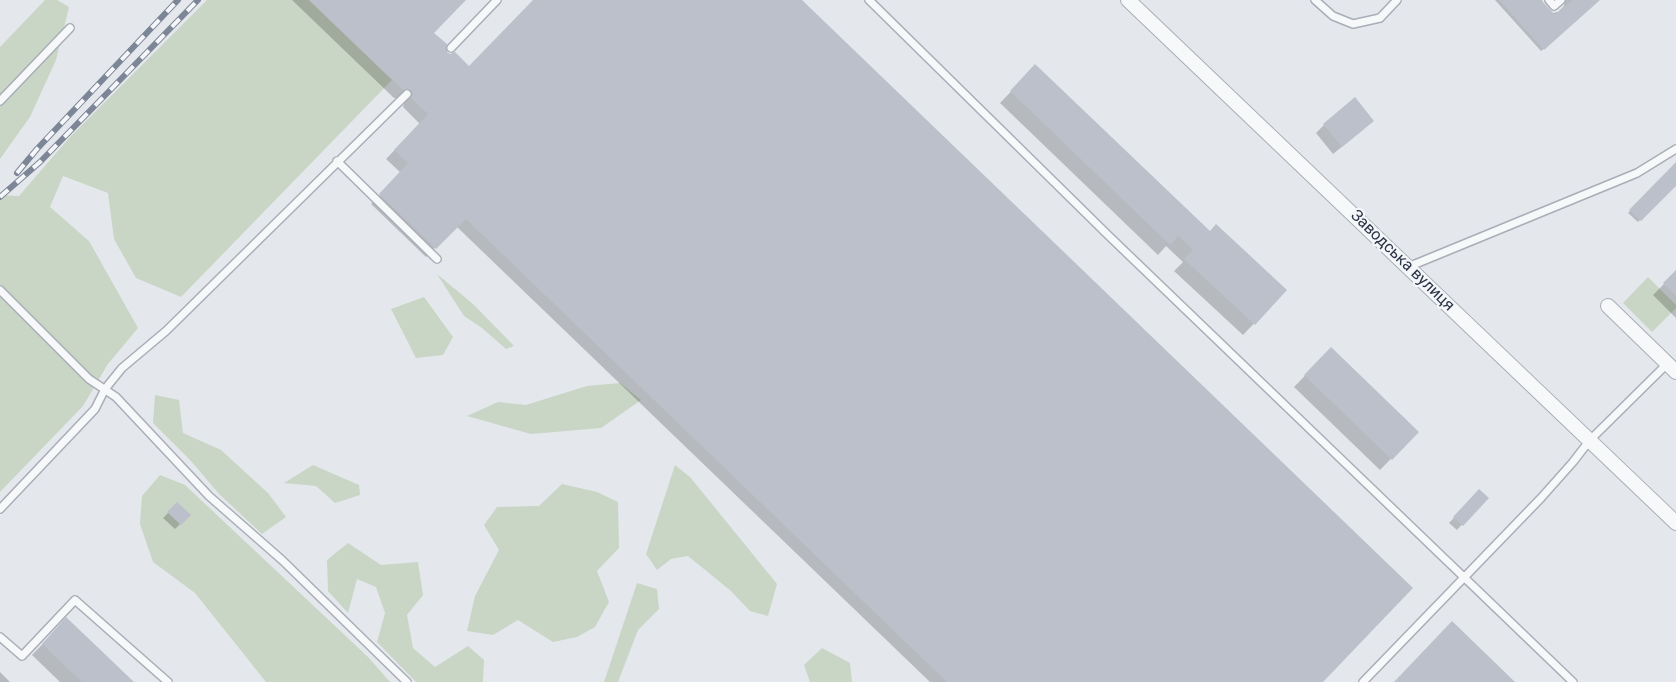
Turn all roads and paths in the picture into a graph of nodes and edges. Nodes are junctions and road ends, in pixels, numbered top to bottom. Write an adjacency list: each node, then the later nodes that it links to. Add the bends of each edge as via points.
1 (497, 0): 9 (lane)
2 (868, 0): 23 (lane)
3 (1128, 0): 15 (street, Заводська вулиця)
4 (1315, 0): 5 (lane, via 1333,16 1353,24 1380,18)
5 (1397, 0)
6 (1549, 0): 7 (lane, via 1554,6)
7 (1561, 0)
8 (70, 28): 11 (lane)
9 (451, 48)
10 (407, 94): 13 (lane)
11 (0, 101)
12 (1676, 149): 15 (lane, via 1637,173)
13 (337, 161): 14 (lane); 19 (lane)
14 (437, 259)
15 (1408, 267): 20 (street, Заводська вулиця)
16 (0, 290): 19 (lane, via 89,379)
17 (1608, 306): 18 (street)
18 (1672, 368): 20 (lane)
19 (105, 389): 21 (lane, via 95,409); 26 (lane, via 209,496 282,560)
20 (1590, 440): 22 (street, Заводська вулиця); 23 (lane)
21 (0, 509)
22 (1676, 523)
23 (1465, 577): 27 (lane); 28 (lane)
24 (0, 637): 25 (lane, via 22,656 75,600)
25 (168, 682)
26 (407, 682)
27 (1363, 682)
28 (1573, 682)

